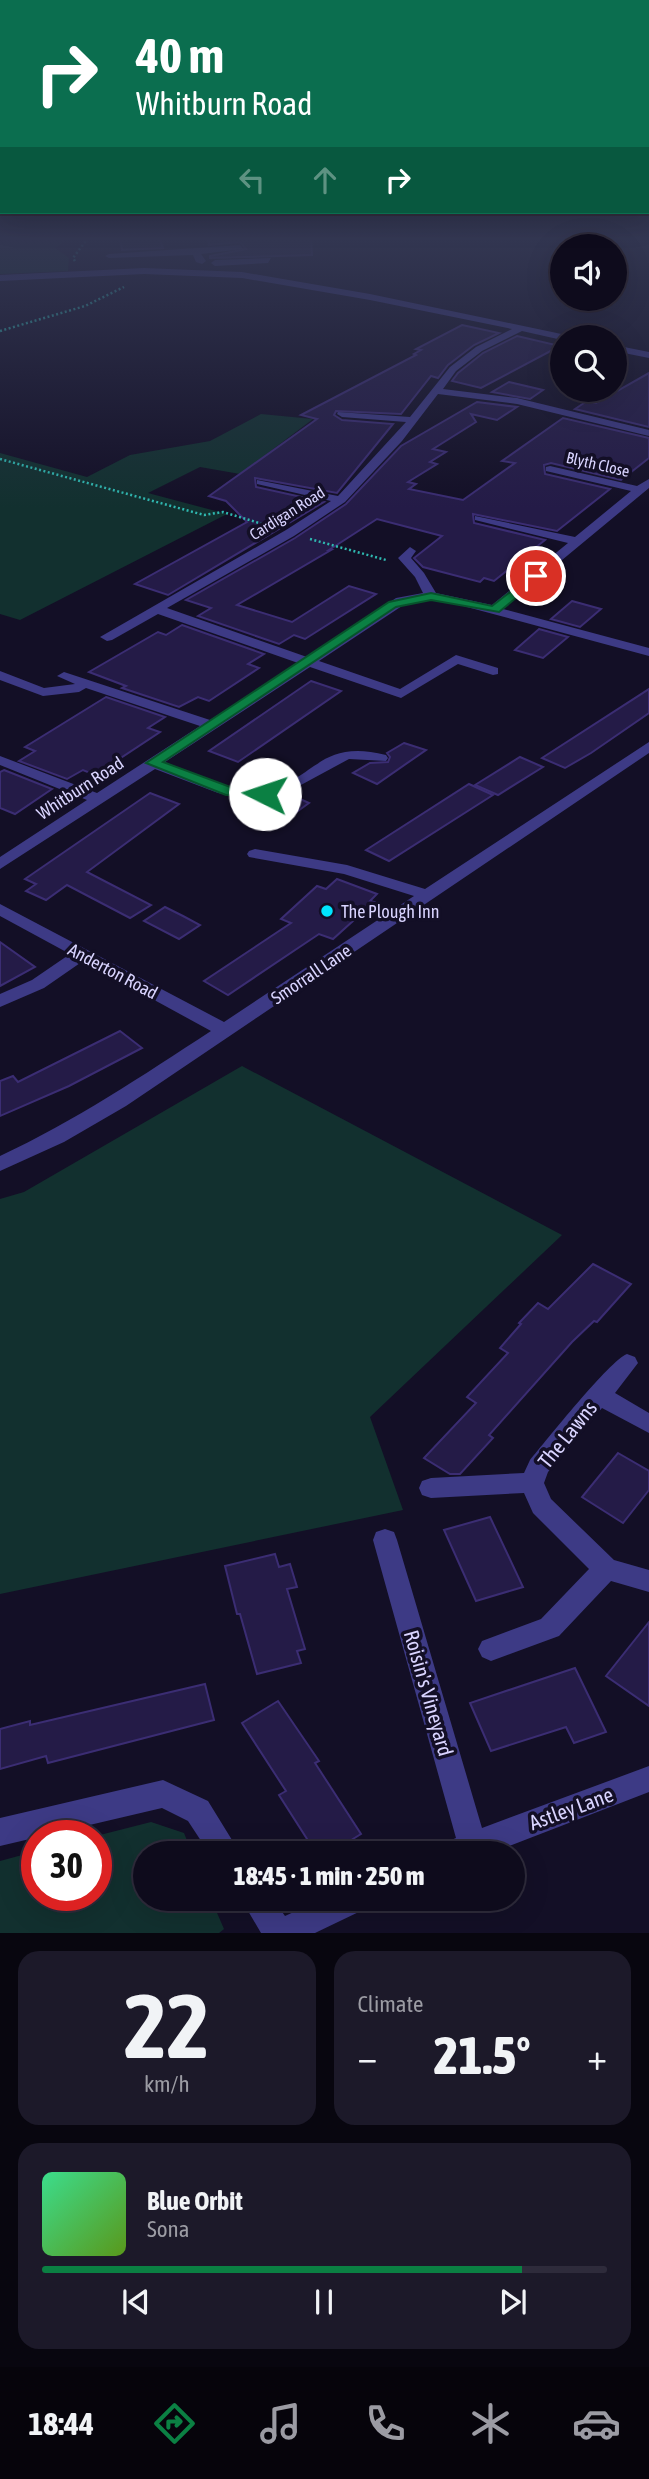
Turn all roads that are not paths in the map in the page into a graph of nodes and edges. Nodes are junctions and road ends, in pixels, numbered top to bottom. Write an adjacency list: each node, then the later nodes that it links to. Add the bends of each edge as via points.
1 (521, 328): 2 (street); 5 (street, Cardigan Road, via 479,349)
2 (550, 334)
3 (627, 351): 4 (street)
4 (649, 355)
5 (435, 391): 7 (street, Cardigan Road); 8 (street, via 517,401)
6 (342, 414): 7 (street)
7 (414, 420): 12 (street, Cardigan Road)
8 (649, 433)
9 (550, 469): 11 (street, Blyth Close)
10 (259, 482): 12 (street)
11 (644, 486): 14 (street)
12 (341, 500): 17 (street, Cardigan Road)
13 (479, 518): 14 (street)
14 (577, 541): 18 (street)
15 (411, 551): 16 (street, via 404,558)
16 (431, 596): 18 (street, Whitburn Road); 21 (street, Whitburn Road, via 393,604)
17 (157, 609): 19 (street, Cardigan Road); 21 (street)
18 (494, 610): 20 (street, Whitburn Road)
19 (107, 637)
20 (649, 652)
21 (308, 661): 22 (street, via 401,694 456,660); 27 (street, Whitburn Road)
22 (494, 671)
23 (0, 675): 25 (street, via 43,692)
24 (64, 676): 25 (street)
25 (83, 685): 26 (street); 27 (street)
26 (66, 699)
27 (211, 725): 31 (street, Whitburn Road)
28 (649, 746): 35 (street, Smorrall Lane)
29 (381, 758): 31 (street, via 338,756 286,788 253,794 231,792)
30 (0, 760): 32 (street)
31 (153, 763): 32 (street, Whitburn Road)
32 (98, 799): 34 (street, Whitburn Road)
33 (255, 853): 35 (street, via 346,870)
34 (0, 864)
35 (428, 895): 39 (street, Smorrall Lane)
36 (2, 914): 37 (street, Anderton Road)
37 (81, 954): 38 (street, via 38,984); 39 (street, Anderton Road)
38 (0, 1001)
39 (226, 1031): 40 (street, Smorrall Lane, via 119,1101)
40 (0, 1164)
41 (626, 1363): 42 (street, The Lawns)
42 (599, 1395): 43 (street, The Lawns); 44 (street, The Lawns, via 538,1467)
43 (649, 1424)
44 (532, 1483): 45 (street); 47 (street, The Lawns, via 542,1506)
45 (431, 1488)
46 (385, 1540): 53 (street, Roisin's Vineyard)
47 (606, 1569): 48 (street, The Lawns); 49 (street, via 550,1629)
48 (649, 1581)
49 (491, 1649)
50 (649, 1779): 54 (street, Astley Lane)
51 (0, 1832): 52 (street, via 163,1794 198,1811)
52 (218, 1841)
53 (461, 1841)
54 (484, 1841)
55 (264, 1911): 57 (street)
56 (329, 1911): 57 (street)
57 (280, 1933)

